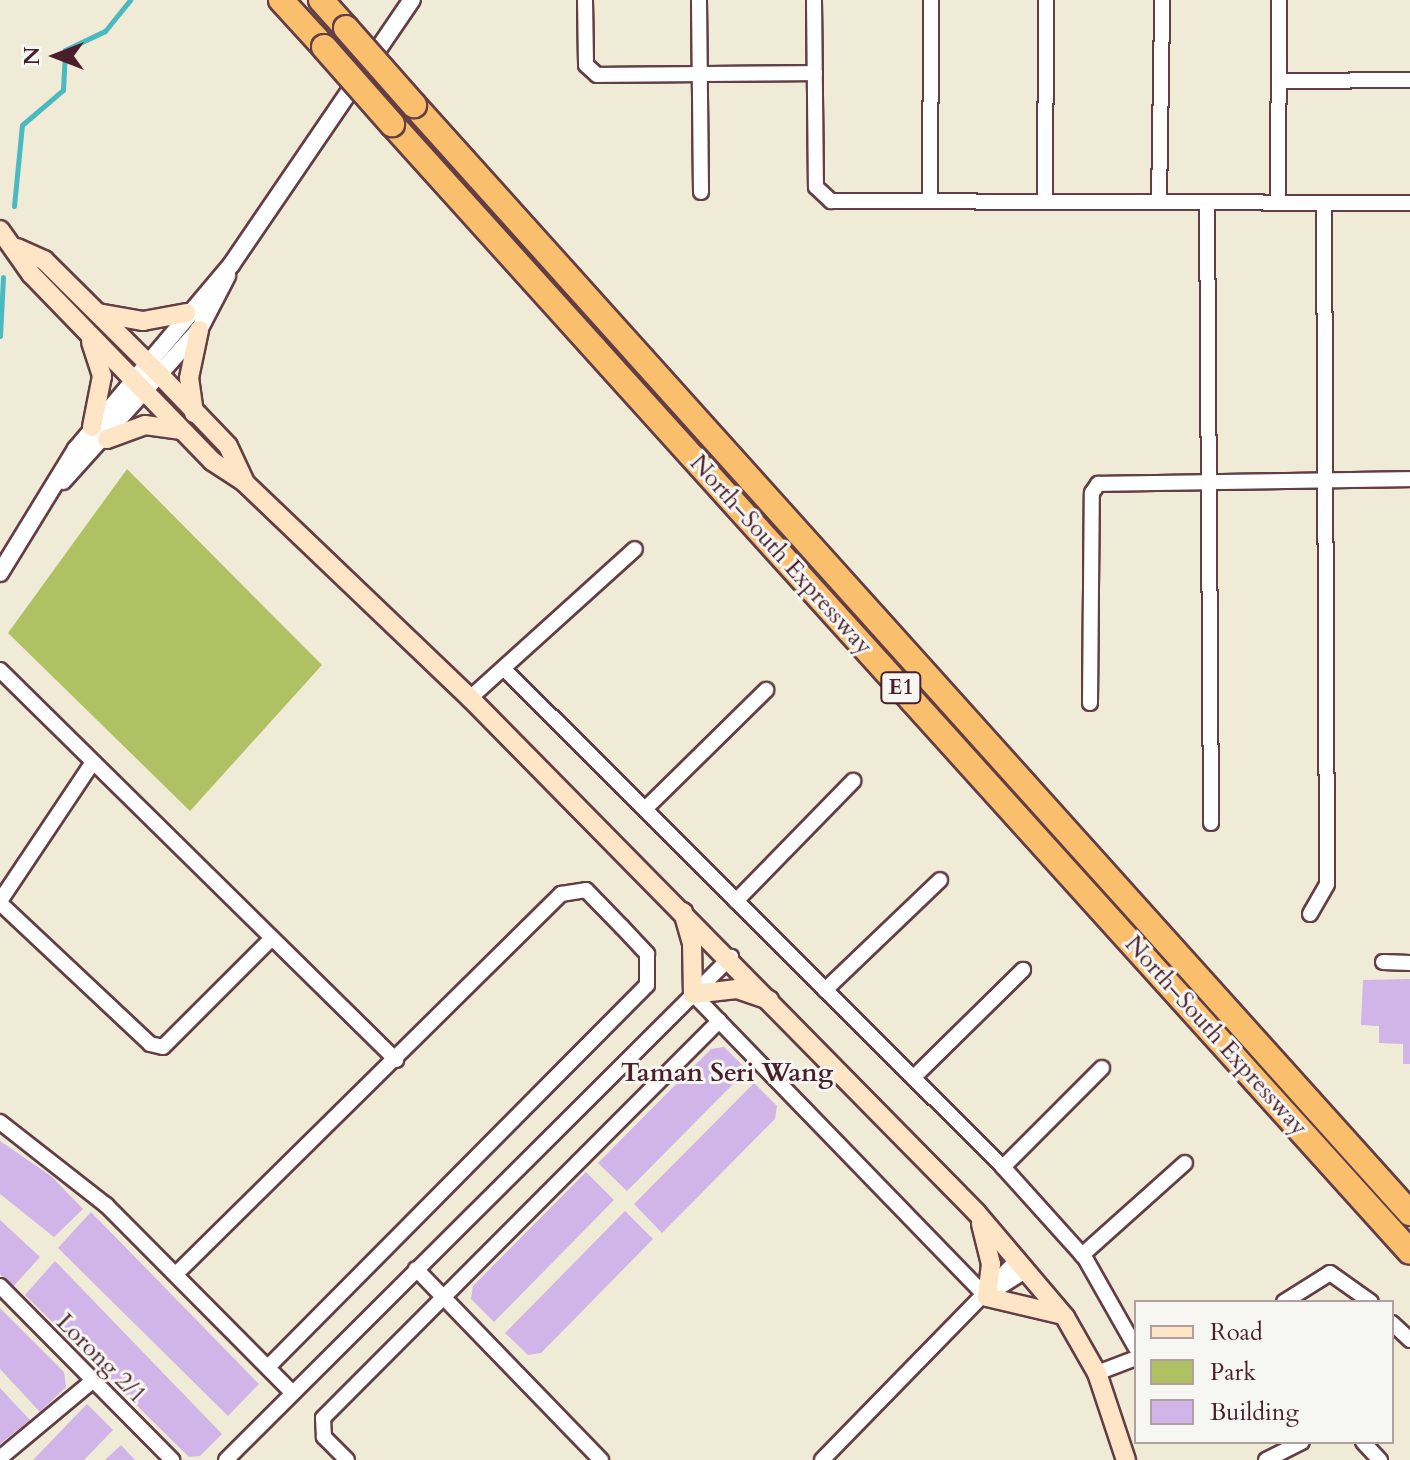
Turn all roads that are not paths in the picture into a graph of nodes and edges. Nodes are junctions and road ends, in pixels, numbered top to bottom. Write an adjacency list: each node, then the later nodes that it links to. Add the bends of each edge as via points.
1 (281, 0): 74 (highway, North–South Expressway / E1, bridge)
2 (321, 0): 73 (highway, North–South Expressway / E1, bridge)
3 (412, 0): 25 (street)
4 (585, 0): 12 (street, via 589,72)
5 (699, 0): 12 (street)
6 (814, 0): 11 (street)
7 (931, 0): 16 (street)
8 (1046, 0): 17 (street)
9 (1162, 0): 18 (street)
10 (1279, 0): 14 (street)
11 (815, 73): 12 (street); 16 (street, via 821,196)
12 (700, 75): 15 (street)
13 (1410, 80): 14 (street)
14 (1279, 81): 20 (street)
15 (701, 192)
16 (930, 201): 17 (street)
17 (1045, 202): 18 (street)
18 (1159, 202): 19 (street)
19 (1207, 202): 20 (street); 39 (street)
20 (1278, 202): 21 (street)
21 (1324, 203): 22 (street); 38 (street)
22 (1410, 203)
23 (0, 230): 24 (main road)
24 (17, 248): 26 (main road, via 44,260); 28 (main road, via 31,274)
25 (231, 265): 27 (street); 29 (street)
26 (98, 313): 27 (main road, via 143,321); 30 (main road)
27 (186, 313): 30 (street)
28 (85, 328): 32 (main road); 36 (main road, via 102,376)
29 (199, 330): 31 (street); 34 (main road, via 189,378)
30 (145, 361): 31 (main road); 32 (street)
31 (160, 375): 33 (street); 34 (main road)
32 (132, 378): 33 (main road); 36 (street)
33 (147, 392): 35 (main road); 36 (street)
34 (194, 413): 40 (main road, via 228,446)
35 (182, 430): 36 (main road, via 145,425); 40 (main road)
36 (100, 433): 42 (street, via 56,487)
37 (1410, 479): 38 (street)
38 (1323, 480): 39 (street); 56 (street, via 1327,884)
39 (1208, 481): 47 (street, via 1109,481 1092,493); 51 (street)
40 (244, 482): 46 (main road)
41 (635, 549): 43 (street)
42 (0, 573)
43 (503, 668): 46 (street); 50 (street)
44 (0, 670): 48 (street)
45 (766, 690): 50 (street)
46 (470, 698): 55 (main road)
47 (1090, 703)
48 (93, 762): 54 (street); 57 (street)
49 (853, 781): 53 (street)
50 (645, 809): 53 (street)
51 (1211, 823)
52 (940, 880): 62 (street)
53 (736, 901): 62 (street)
54 (0, 902): 57 (street, via 150,1044 163,1047)
55 (682, 910): 58 (main road); 63 (main road, via 692,943)
56 (1310, 914)
57 (272, 938): 66 (street)
58 (731, 957): 63 (street); 64 (main road)
59 (1383, 962): 60 (street)
60 (1410, 963)
61 (1023, 970): 68 (street)
62 (825, 990): 68 (street)
63 (693, 994): 64 (main road, via 737,989); 65 (street); 77 (street)
64 (775, 1002): 72 (main road)
65 (719, 1021): 80 (street); 81 (street)
66 (396, 1060): 78 (street); 89 (street, via 561,894 586,890 647,954 647,985)
67 (1102, 1068): 71 (street)
68 (914, 1077): 71 (street)
69 (0, 1122): 78 (street, via 65,1169)
70 (1185, 1163): 75 (street)
71 (1003, 1167): 75 (street)
72 (976, 1212): 76 (main road); 80 (main road, via 989,1246)
73 (1410, 1213)
74 (1410, 1252)
75 (1082, 1255): 87 (street)
76 (1021, 1266): 80 (street); 84 (main road)
77 (416, 1269): 81 (street); 92 (street)
78 (177, 1273): 89 (street)
79 (0, 1286): 91 (street, Lorong 2/1)
80 (991, 1294): 84 (main road); 100 (street)
81 (445, 1298): 98 (street, via 323,1418 324,1437); 99 (street)
82 (1287, 1300): 83 (street, via 1330,1273)
83 (1368, 1300)
84 (1065, 1317): 90 (main road)
85 (1394, 1325): 86 (street)
86 (1410, 1340)
87 (1134, 1345)
88 (1134, 1359): 90 (street)
89 (268, 1367): 92 (street)
90 (1097, 1373): 101 (main road)
91 (90, 1383): 95 (street); 96 (street, Lorong 2/1)
92 (293, 1393): 97 (street)
93 (1298, 1444): 102 (street)
94 (1365, 1444): 103 (street)
95 (0, 1458)
96 (172, 1460)
97 (226, 1460)
98 (347, 1460)
99 (601, 1460)
100 (822, 1460)
101 (1126, 1460)
102 (1266, 1460)
103 (1380, 1460)

